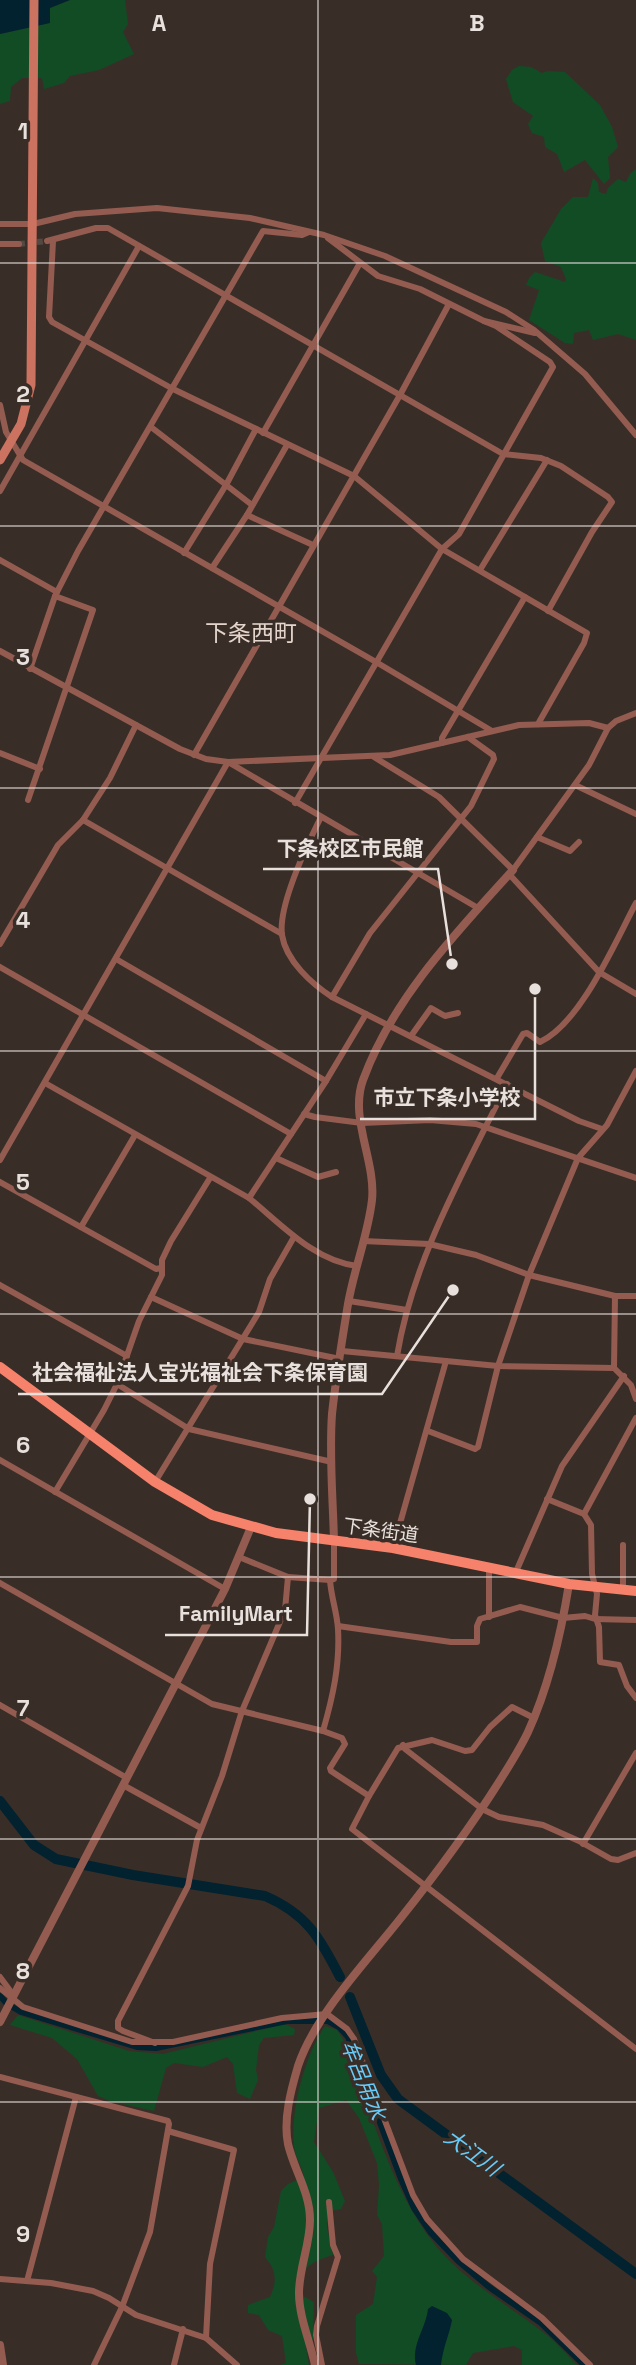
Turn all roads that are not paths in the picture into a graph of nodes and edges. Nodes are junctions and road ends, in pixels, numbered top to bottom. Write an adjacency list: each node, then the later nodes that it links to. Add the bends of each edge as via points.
1 (34, 0): 2 (main road)
2 (33, 224): 3 (street); 4 (street, via 75,214 157,208 250,218); 23 (main road, via 31,385)
3 (0, 225)
4 (309, 232): 5 (street); 10 (street, via 263,231)
5 (324, 235): 9 (street); 13 (street, via 473,295)
6 (0, 244): 7 (street)
7 (19, 244)
8 (139, 246): 10 (street); 14 (street); 14 (street, via 108,228 50,241 49,317)
9 (360, 263): 11 (street, via 378,276); 15 (street)
10 (226, 294): 15 (street); 16 (street)
11 (449, 303): 12 (street); 17 (street)
12 (484, 321): 13 (street); 25 (street, via 554,367)
13 (537, 333): 22 (street, via 585,374)
14 (86, 340): 16 (street); 26 (street)
15 (314, 345): 17 (street); 21 (street)
16 (173, 389): 19 (street); 20 (street)
17 (400, 395): 25 (street); 29 (street)
18 (0, 405): 23 (street)
19 (151, 427): 30 (street); 33 (street)
20 (256, 429): 21 (street); 30 (street)
21 (263, 433): 24 (street)
22 (636, 435)
23 (12, 443): 26 (street); 27 (main road)
24 (287, 445): 29 (street); 32 (street)
25 (503, 454): 28 (street); 36 (street, via 459,534)
26 (20, 456): 31 (street); 33 (street)
27 (0, 460)
28 (547, 460): 40 (street); 44 (street, via 612,502)
29 (354, 476): 35 (street); 36 (street)
30 (226, 485): 32 (street); 37 (street)
31 (0, 491)
32 (252, 505): 34 (street)
33 (104, 507): 37 (street); 41 (street)
34 (247, 515): 35 (street); 39 (street)
35 (313, 545): 43 (street)
36 (442, 549): 40 (street); 46 (street)
37 (184, 552): 39 (street)
38 (0, 560): 41 (street)
39 (212, 568): 43 (street)
40 (480, 570): 42 (street)
41 (56, 594): 47 (street); 48 (street, via 93,610)
42 (525, 597): 44 (street); 49 (street)
43 (278, 607): 46 (street); 58 (street)
44 (548, 611): 51 (street, via 587,633)
45 (0, 652): 47 (street)
46 (376, 662): 49 (street); 60 (street)
47 (30, 669): 48 (street)
48 (68, 689): 52 (street); 62 (street)
49 (458, 710): 54 (street); 56 (street)
50 (636, 713): 53 (street)
51 (538, 724): 53 (street, via 589,723); 54 (street)
52 (136, 725): 58 (street); 69 (street)
53 (608, 728): 63 (street)
54 (492, 731): 55 (street)
55 (468, 737): 56 (street); 68 (street, via 494,759)
56 (442, 743): 59 (street)
57 (0, 753): 62 (street)
58 (194, 755): 61 (street)
59 (373, 756): 60 (street); 68 (street, via 439,797)
60 (321, 759): 61 (street); 65 (street)
61 (228, 762): 65 (street); 72 (street)
62 (40, 769): 64 (street)
63 (575, 785): 66 (street); 70 (street)
64 (29, 800)
65 (295, 803): 67 (street)
66 (636, 814)
67 (321, 817): 73 (street); 77 (street, via 295,875)
68 (460, 819): 73 (street); 74 (street)
69 (83, 820): 72 (street); 78 (street, via 58,845)
70 (537, 836): 71 (street, via 570,851); 74 (street)
71 (579, 842)
72 (167, 869): 77 (street); 79 (street)
73 (418, 872): 76 (street); 83 (street, via 370,933)
74 (511, 872): 76 (street); 81 (street)
75 (636, 903): 81 (street)
76 (478, 908): 87 (street, via 410,992)
77 (282, 934): 83 (street, via 294,960)
78 (0, 944)
79 (116, 959): 86 (street); 91 (street)
80 (0, 967): 86 (street)
81 (599, 972): 82 (street); 90 (street, via 582,1002 548,1038 540,1042 523,1034)
82 (636, 993)
83 (332, 997): 85 (street)
84 (458, 1013): 88 (street, via 445,1016 430,1009)
85 (366, 1014): 87 (street); 91 (street)
86 (83, 1015): 92 (street); 98 (street)
87 (389, 1026): 88 (street); 95 (street, via 361,1086)
88 (411, 1036): 90 (street)
89 (636, 1071): 97 (street)
90 (497, 1078): 93 (street)
91 (326, 1082): 94 (street)
92 (45, 1083): 99 (street); 102 (street)
93 (507, 1084): 96 (street); 97 (street)
94 (304, 1114): 95 (street); 98 (street)
95 (362, 1123): 96 (street, via 430,1120); 110 (street, via 373,1186)
96 (486, 1126): 101 (street); 111 (street)
97 (602, 1129): 101 (street)
98 (291, 1134): 100 (street)
99 (135, 1135): 104 (street); 108 (street)
100 (276, 1158): 103 (street, via 318,1177); 107 (street)
101 (578, 1158): 105 (street); 114 (street)
102 (0, 1160)
103 (336, 1172)
104 (210, 1178): 107 (street); 113 (street, via 171,1241)
105 (636, 1178)
106 (0, 1182): 108 (street)
107 (248, 1198): 109 (street)
108 (81, 1227): 113 (street)
109 (293, 1237): 112 (street, via 328,1258); 121 (street)
110 (363, 1241): 111 (street); 112 (street)
111 (429, 1244): 114 (street); 120 (street)
112 (357, 1266): 119 (street)
113 (161, 1268): 118 (street)
114 (529, 1275): 116 (street); 126 (street)
115 (0, 1285): 123 (street)
116 (615, 1296): 117 (street); 128 (street)
117 (636, 1296)
118 (151, 1297): 121 (street); 123 (street)
119 (349, 1301): 120 (street); 122 (street)
120 (407, 1310): 124 (street)
121 (243, 1339): 122 (street); 133 (street)
122 (341, 1355): 124 (street); 139 (street, via 332,1413)
123 (127, 1356): 130 (street)
124 (397, 1356): 125 (street)
125 (446, 1361): 126 (street); 134 (street)
126 (498, 1366): 128 (street); 134 (street, via 478,1447)
127 (0, 1367): 135 (main road, 下条街道)
128 (614, 1368): 129 (street)
129 (624, 1376): 131 (street); 142 (street, via 562,1466)
130 (117, 1384): 133 (street); 135 (street)
131 (636, 1399)
132 (636, 1418): 136 (street)
133 (189, 1429): 139 (street); 140 (street)
134 (428, 1431): 147 (street)
135 (90, 1435): 140 (main road, 下条街道); 141 (street)
136 (626, 1437): 137 (street); 143 (street)
137 (636, 1438)
138 (0, 1460): 141 (street)
139 (332, 1462): 145 (street)
140 (155, 1482): 144 (main road, 下条街道, via 212,1514)
141 (55, 1492): 156 (street)
142 (547, 1499): 143 (street); 150 (street)
143 (584, 1514): 155 (street, via 591,1525)
144 (251, 1527): 145 (main road, 下条街道); 148 (street)
145 (334, 1541): 147 (main road, 下条街道); 152 (street, via 334,1580)
146 (623, 1545): 157 (street)
147 (393, 1548): 149 (main road, 下条街道)
148 (239, 1557): 151 (street); 156 (street)
149 (489, 1569): 150 (main road, 下条街道); 159 (street)
150 (515, 1573): 154 (main road, 下条街道)
151 (288, 1577): 152 (street); 167 (street, via 285,1610)
152 (330, 1580): 163 (street)
153 (0, 1583): 164 (street)
154 (569, 1584): 155 (main road, 下条街道); 160 (street)
155 (596, 1588): 157 (main road, 下条街道); 161 (street)
156 (225, 1589): 164 (street)
157 (623, 1591): 158 (main road, 下条街道)
158 (636, 1591)
159 (489, 1617): 160 (street, via 520,1607); 163 (street, via 477,1622 477,1642)
160 (563, 1618): 161 (street); 168 (street)
161 (595, 1619): 162 (street); 165 (street, via 600,1662 619,1665)
162 (636, 1619)
163 (338, 1626): 169 (street, via 337,1678)
164 (176, 1684): 167 (street, via 212,1704); 172 (street)
165 (636, 1698)
166 (0, 1705): 172 (street)
167 (242, 1712): 169 (street); 175 (street)
168 (534, 1718): 170 (street, via 512,1707 472,1750 432,1740); 174 (street)
169 (323, 1731): 173 (street, via 342,1738 345,1744 331,1772)
170 (403, 1745): 173 (street); 174 (street)
171 (636, 1753): 176 (street)
172 (125, 1781): 175 (street); 181 (street)
173 (369, 1796): 178 (street, via 352,1829)
174 (482, 1810): 176 (street, via 543,1825); 178 (street)
175 (201, 1828): 183 (street, via 189,1884 118,2021 123,2031)
176 (583, 1844): 177 (street, via 611,1859)
177 (636, 1853)
178 (425, 1887): 182 (street); 184 (street)
179 (0, 1977): 181 (street)
180 (0, 1988): 181 (street)
181 (7, 2009): 183 (street, via 23,2007 132,2042)
182 (326, 2016): 183 (street, via 282,2018); 199 (street, via 299,2065 286,2128 309,2208 299,2291); 201 (street, via 354,2039 412,2195 427,2219 463,2259 542,2318)
183 (156, 2043)
184 (636, 2049)
185 (0, 2077): 186 (street)
186 (76, 2097): 187 (street, via 168,2121); 190 (street)
187 (168, 2131): 191 (street, via 150,2232); 193 (street, via 234,2150 210,2264)
188 (329, 2202): 200 (street, via 338,2257 317,2326)
189 (0, 2279): 190 (street)
190 (27, 2281): 191 (street, via 93,2291)
191 (122, 2307): 192 (street); 196 (street)
192 (183, 2329): 193 (street); 197 (street)
193 (206, 2338): 198 (street)
194 (0, 2345): 195 (street)
195 (3, 2365)
196 (94, 2365)
197 (174, 2365)
198 (237, 2365)
199 (315, 2365)
200 (322, 2365)
201 (590, 2365)

